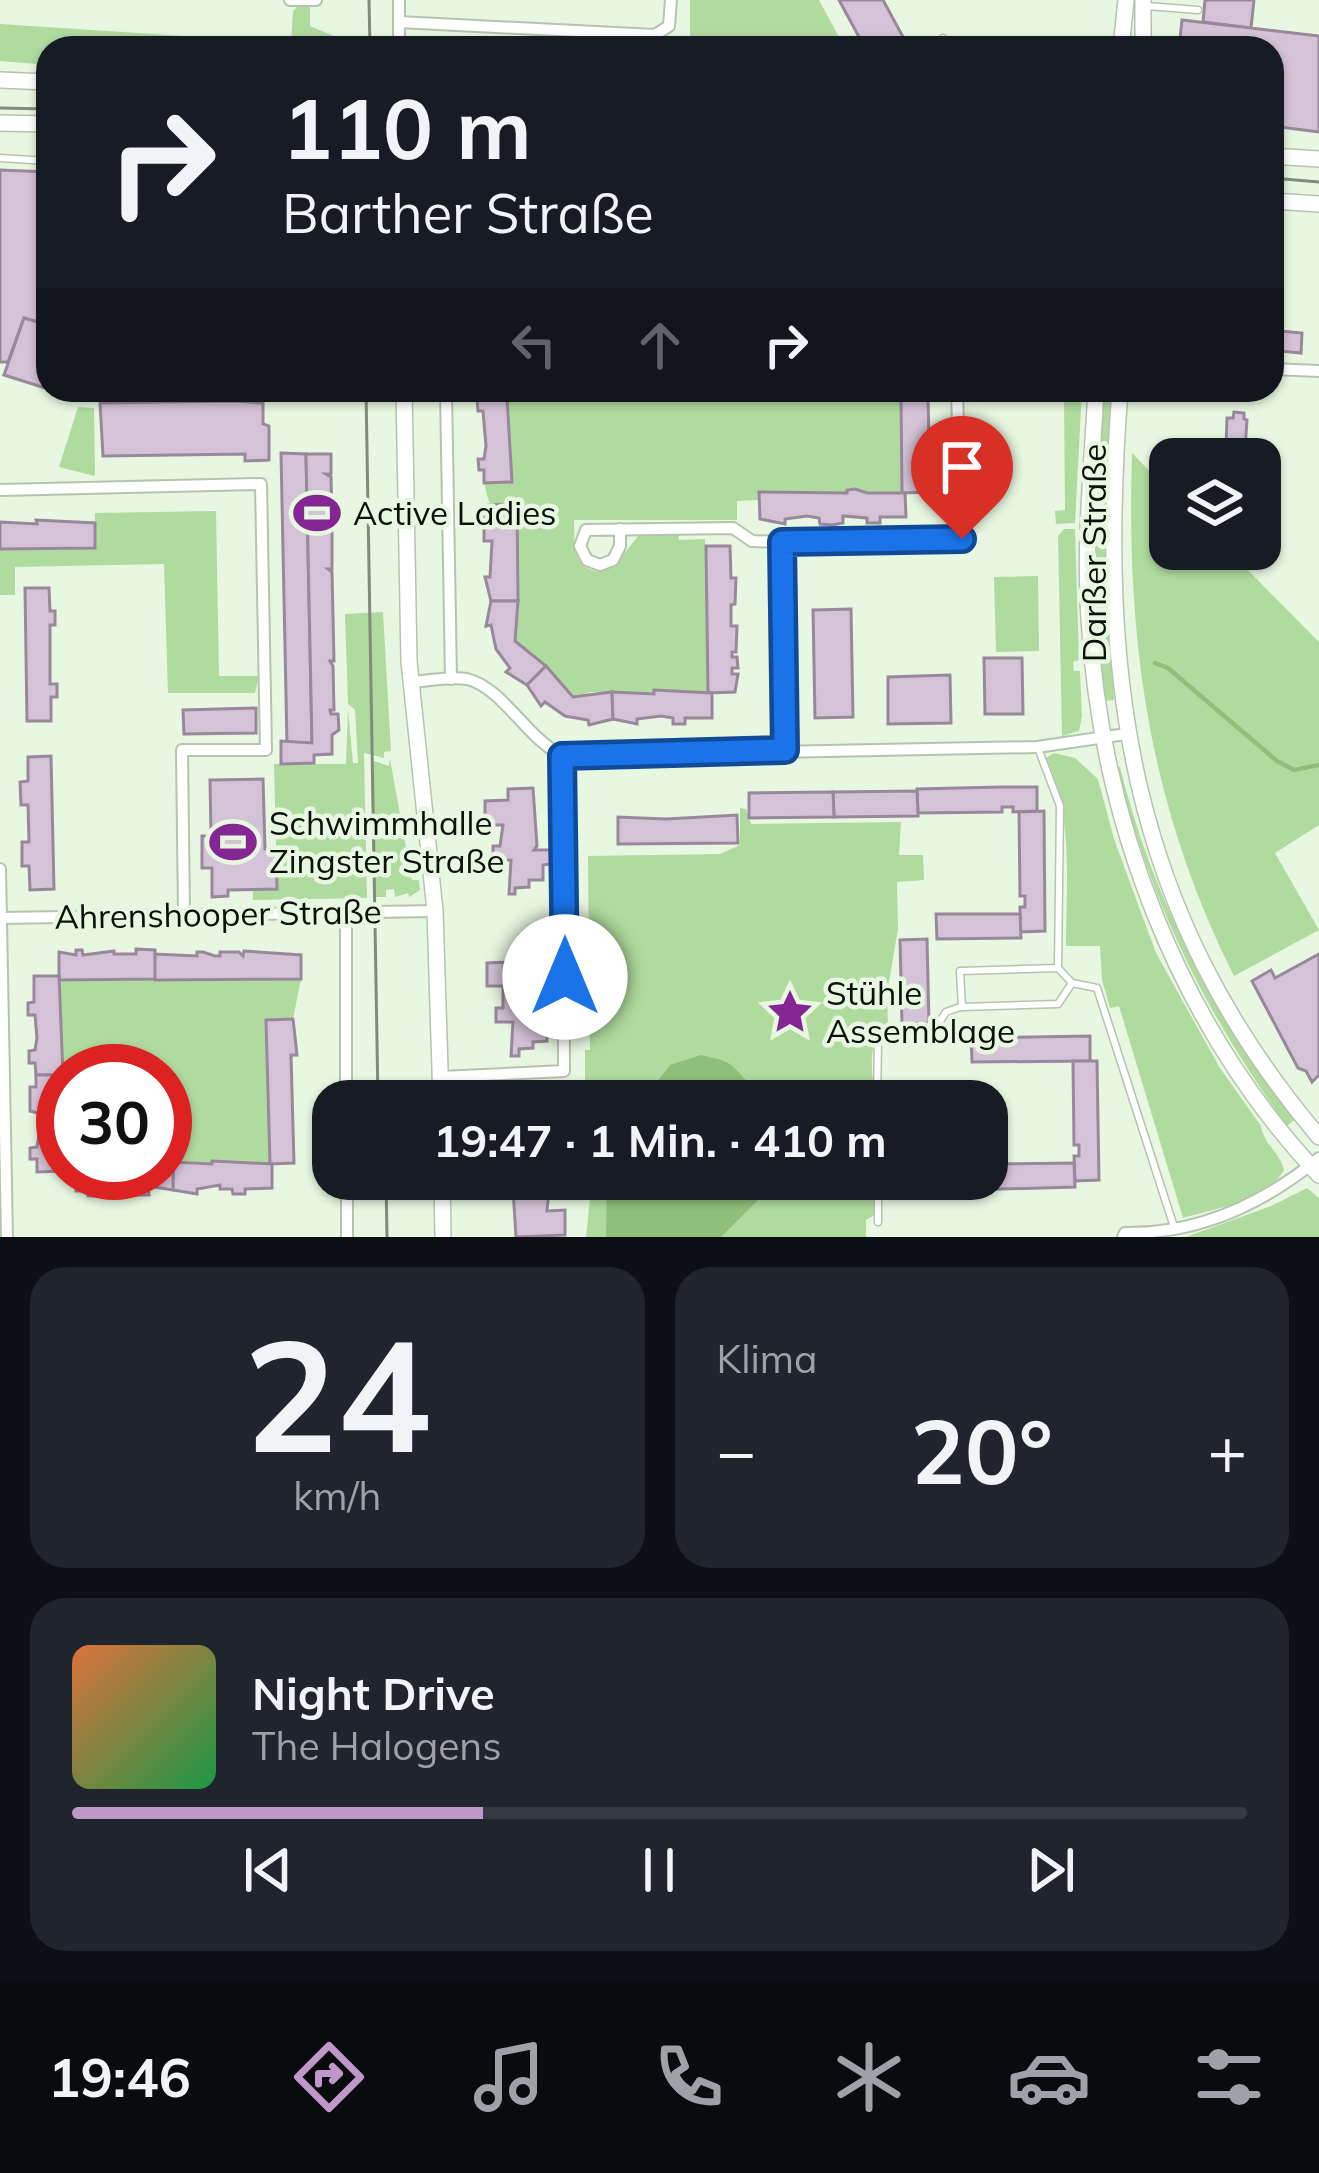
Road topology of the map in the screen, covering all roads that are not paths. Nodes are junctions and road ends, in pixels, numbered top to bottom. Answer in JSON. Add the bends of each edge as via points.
{"nodes":[{"id":1,"x":290,"y":0,"type":"edge"},
{"id":2,"x":316,"y":0,"type":"edge"},
{"id":3,"x":399,"y":0,"type":"edge"},
{"id":4,"x":671,"y":0,"type":"edge"},
{"id":5,"x":1126,"y":2,"type":"edge"},
{"id":6,"x":1144,"y":3,"type":"edge"},
{"id":7,"x":1198,"y":10,"type":"dead end"},
{"id":8,"x":399,"y":22,"type":"junction"},
{"id":9,"x":399,"y":36,"type":"edge"},
{"id":10,"x":1122,"y":36,"type":"edge"},
{"id":11,"x":1143,"y":36,"type":"edge"},
{"id":12,"x":0,"y":80,"type":"edge"},
{"id":13,"x":36,"y":82,"type":"edge"},
{"id":14,"x":0,"y":123,"type":"edge"},
{"id":15,"x":36,"y":124,"type":"edge"},
{"id":16,"x":1284,"y":157,"type":"edge"},
{"id":17,"x":0,"y":158,"type":"edge"},
{"id":18,"x":1319,"y":159,"type":"edge"},
{"id":19,"x":36,"y":160,"type":"edge"},
{"id":20,"x":1284,"y":202,"type":"edge"},
{"id":21,"x":1319,"y":204,"type":"edge"},
{"id":22,"x":1284,"y":370,"type":"edge"},
{"id":23,"x":1319,"y":371,"type":"edge"},
{"id":24,"x":404,"y":402,"type":"edge"},
{"id":25,"x":446,"y":402,"type":"edge"},
{"id":26,"x":957,"y":402,"type":"edge"},
{"id":27,"x":1095,"y":402,"type":"edge"},
{"id":28,"x":1119,"y":402,"type":"edge"},
{"id":29,"x":0,"y":490,"type":"edge"},
{"id":30,"x":620,"y":529,"type":"dead end"},
{"id":31,"x":782,"y":542,"type":"junction"},
{"id":32,"x":451,"y":680,"type":"junction"},
{"id":33,"x":410,"y":682,"type":"junction"},
{"id":34,"x":1126,"y":734,"type":"junction"},
{"id":35,"x":1104,"y":737,"type":"junction"},
{"id":36,"x":1037,"y":747,"type":"junction"},
{"id":37,"x":785,"y":750,"type":"junction"},
{"id":38,"x":562,"y":756,"type":"junction"},
{"id":39,"x":0,"y":869,"type":"edge"},
{"id":40,"x":435,"y":911,"type":"junction"},
{"id":41,"x":346,"y":912,"type":"junction"},
{"id":42,"x":184,"y":915,"type":"junction"},
{"id":43,"x":1,"y":918,"type":"edge"},
{"id":44,"x":1058,"y":968,"type":"junction"},
{"id":45,"x":1072,"y":983,"type":"junction"},
{"id":46,"x":962,"y":1007,"type":"junction"},
{"id":47,"x":441,"y":1077,"type":"joint"},
{"id":48,"x":346,"y":1080,"type":"edge"},
{"id":49,"x":877,"y":1080,"type":"edge"},
{"id":50,"x":1319,"y":1137,"type":"edge"},
{"id":51,"x":1316,"y":1166,"type":"edge"},
{"id":52,"x":347,"y":1200,"type":"edge"},
{"id":53,"x":442,"y":1200,"type":"edge"},
{"id":54,"x":878,"y":1200,"type":"edge"},
{"id":55,"x":878,"y":1222,"type":"dead end"},
{"id":56,"x":1176,"y":1233,"type":"edge"},
{"id":57,"x":7,"y":1237,"type":"edge"},
{"id":58,"x":347,"y":1237,"type":"edge"},
{"id":59,"x":443,"y":1237,"type":"edge"},
{"id":60,"x":1123,"y":1237,"type":"edge"}],
"edges":[{"from":1,"to":2,"type":"street"},
{"from":3,"to":8,"type":"street"},
{"from":4,"to":8,"type":"street","via":[[669,26],[655,35]]},
{"from":5,"to":6,"type":"lane"},
{"from":5,"to":10,"type":"main road"},
{"from":6,"to":7,"type":"lane"},
{"from":6,"to":11,"type":"main road"},
{"from":8,"to":9,"type":"street"},
{"from":12,"to":13,"type":"main road"},
{"from":14,"to":15,"type":"main road"},
{"from":16,"to":18,"type":"main road"},
{"from":17,"to":19,"type":"lane"},
{"from":20,"to":21,"type":"main road"},
{"from":22,"to":23,"type":"street"},
{"from":24,"to":33,"type":"main road"},
{"from":25,"to":32,"type":"street"},
{"from":26,"to":31,"type":"street","via":[[962,539]]},
{"from":27,"to":35,"type":"main road","name":"Darßer Straße","via":[[1088,604]]},
{"from":28,"to":34,"type":"main road","name":"Darßer Straße","via":[[1112,556]]},
{"from":29,"to":42,"type":"street","via":[[262,484],[266,750],[182,750]]},
{"from":30,"to":31,"type":"street","via":[[733,528],[752,541]]},
{"from":31,"to":37,"type":"street"},
{"from":32,"to":33,"type":"street"},
{"from":32,"to":38,"type":"street","via":[[485,688]]},
{"from":33,"to":40,"type":"main road"},
{"from":34,"to":35,"type":"street"},
{"from":34,"to":50,"type":"main road","name":"Darßer Straße","via":[[1148,829],[1194,947],[1241,1030]]},
{"from":35,"to":36,"type":"street"},
{"from":35,"to":51,"type":"main road","name":"Darßer Straße","via":[[1132,852],[1178,969],[1223,1049]]},
{"from":36,"to":37,"type":"street"},
{"from":36,"to":44,"type":"lane","via":[[1060,806]]},
{"from":37,"to":38,"type":"street"},
{"from":38,"to":47,"type":"street","via":[[564,1071]]},
{"from":39,"to":43,"type":"street"},
{"from":40,"to":41,"type":"street","name":"Ahrenshooper Straße"},
{"from":40,"to":47,"type":"main road"},
{"from":41,"to":42,"type":"street","name":"Ahrenshooper Straße"},
{"from":41,"to":48,"type":"street"},
{"from":42,"to":43,"type":"street","name":"Ahrenshooper Straße"},
{"from":43,"to":57,"type":"street"},
{"from":44,"to":45,"type":"lane"},
{"from":44,"to":46,"type":"lane","via":[[960,971]]},
{"from":45,"to":46,"type":"lane","via":[[1058,1004]]},
{"from":45,"to":56,"type":"lane","via":[[1097,988],[1102,997]]},
{"from":46,"to":49,"type":"lane","via":[[935,1028],[878,1037]]},
{"from":51,"to":56,"type":"street","via":[[1251,1207]]},
{"from":52,"to":58,"type":"street"},
{"from":53,"to":59,"type":"main road"},
{"from":54,"to":55,"type":"lane"},
{"from":56,"to":60,"type":"street"}]}
